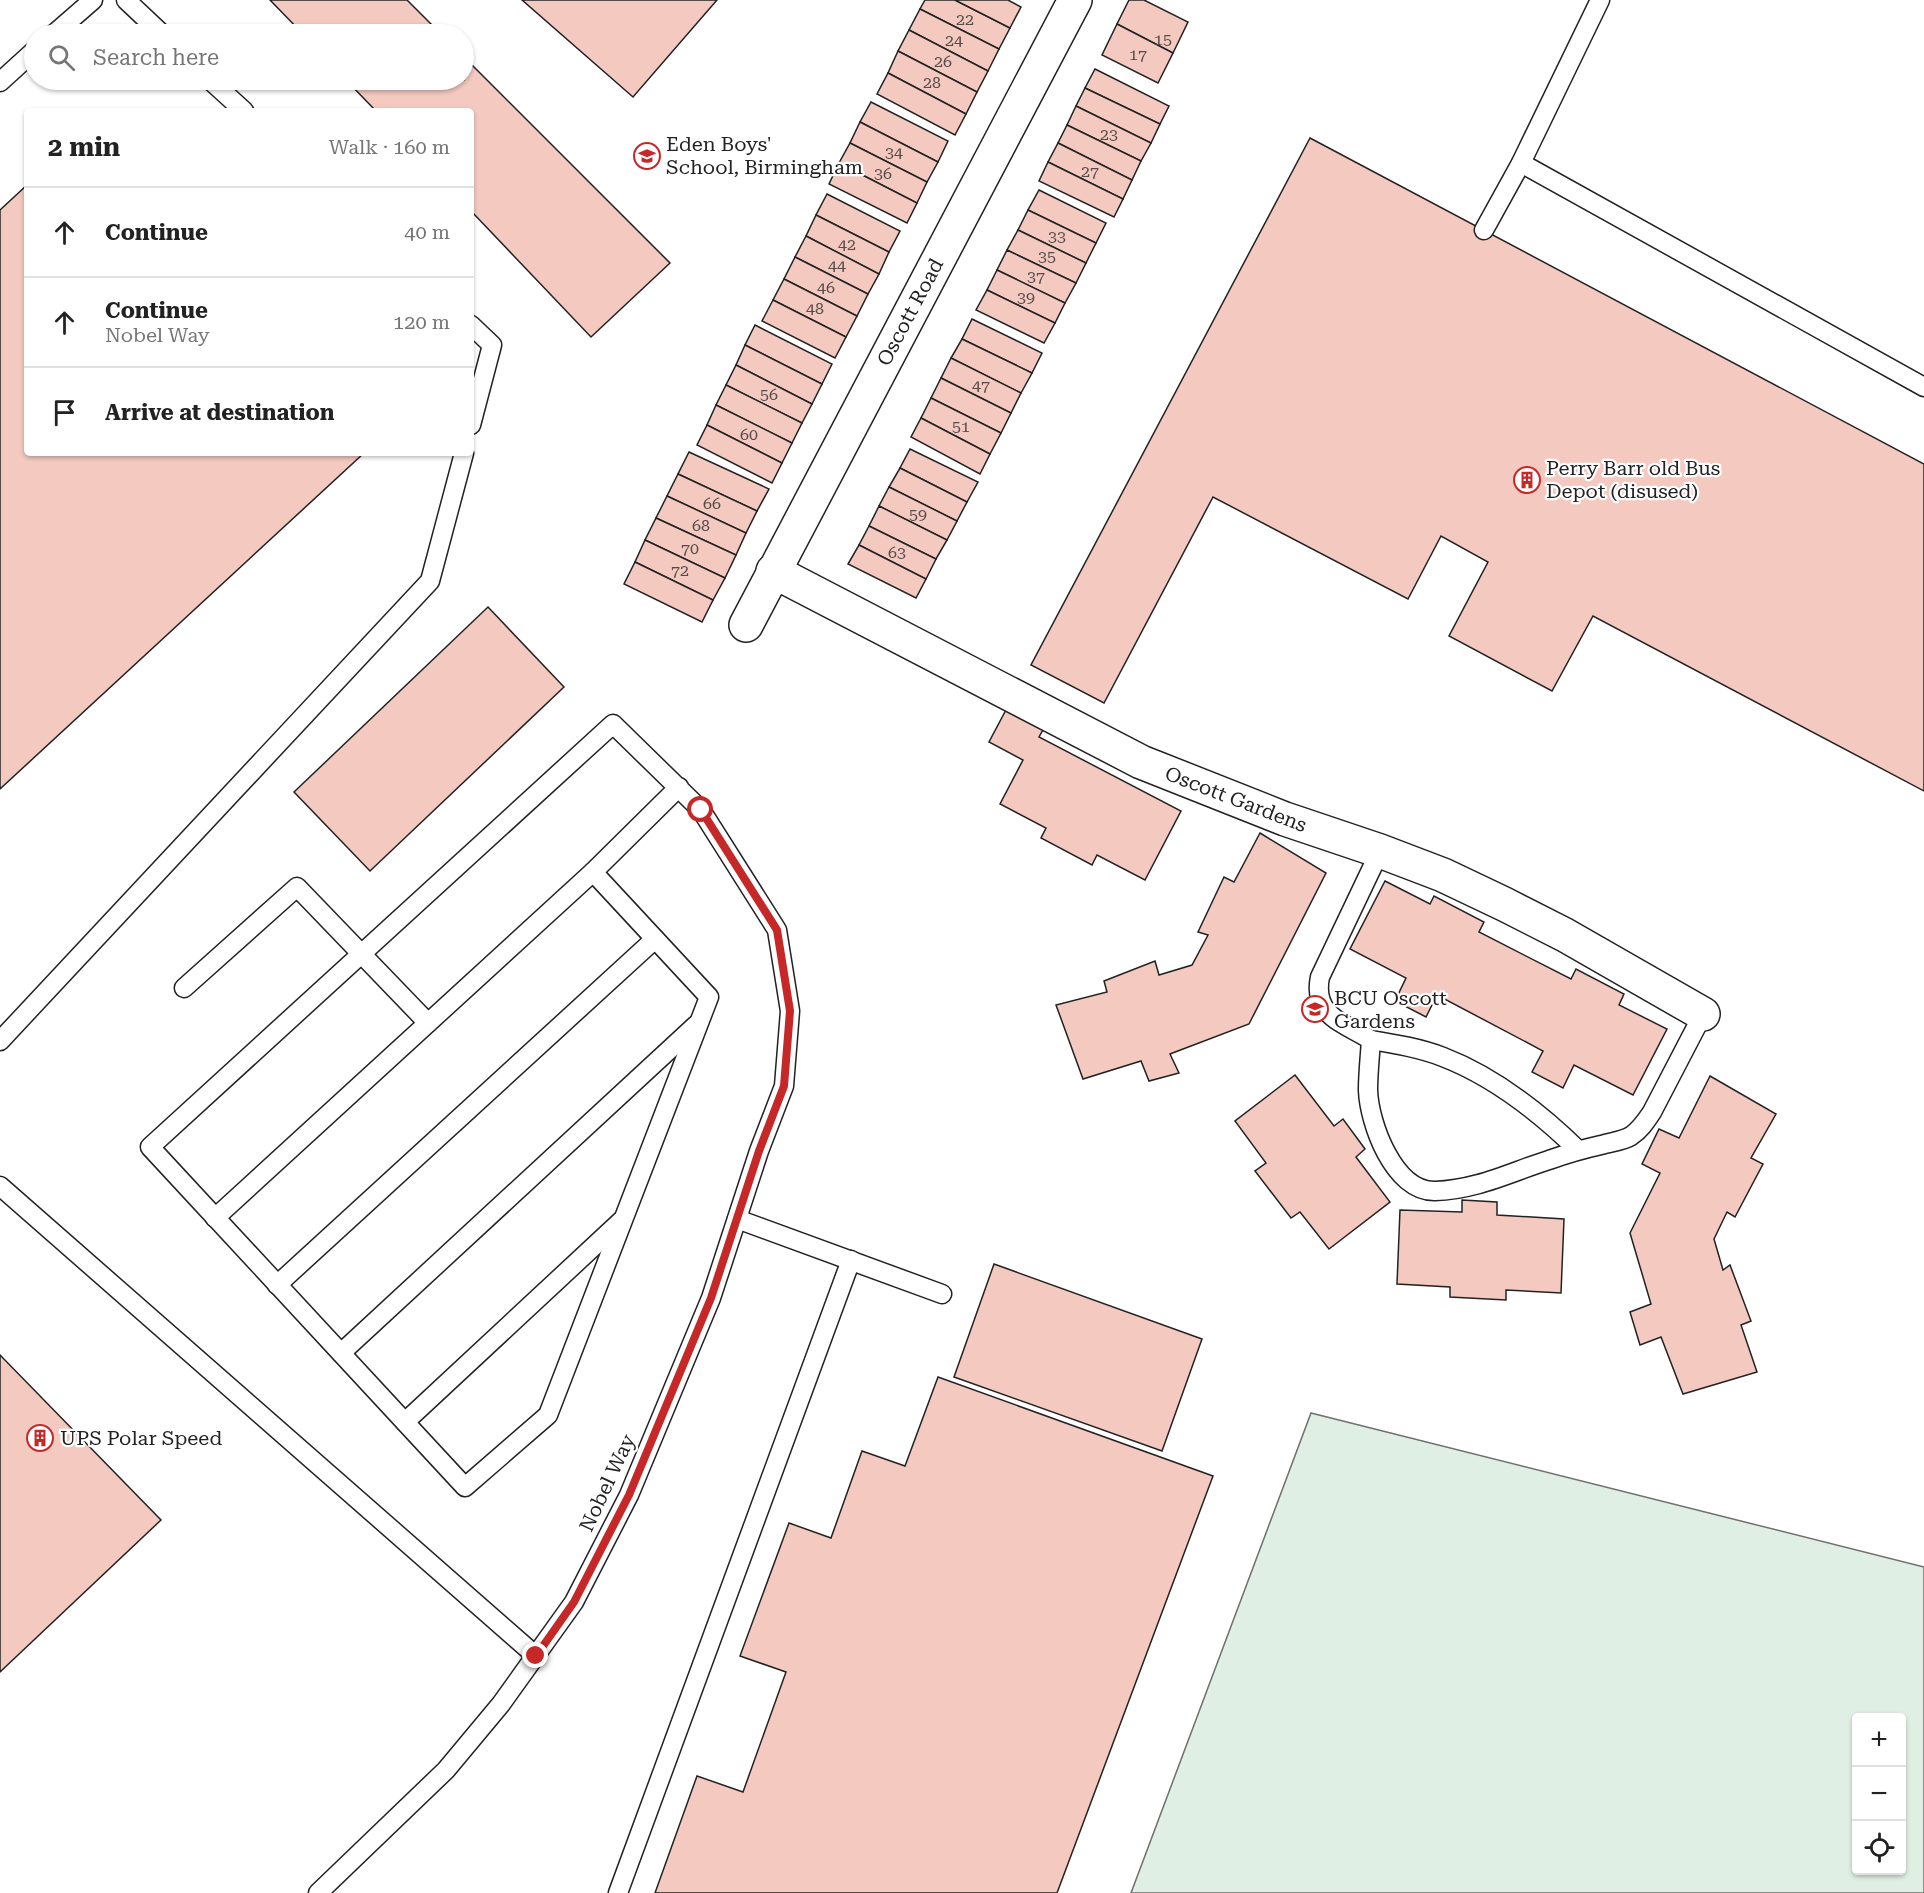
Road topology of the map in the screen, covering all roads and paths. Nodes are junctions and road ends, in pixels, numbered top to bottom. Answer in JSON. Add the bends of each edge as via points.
{"nodes":[{"id":1,"x":93,"y":0,"type":"edge"},
{"id":2,"x":126,"y":0,"type":"edge"},
{"id":3,"x":1075,"y":0,"type":"edge"},
{"id":4,"x":1600,"y":0,"type":"edge"},
{"id":5,"x":65,"y":24,"type":"edge"},
{"id":6,"x":151,"y":24,"type":"edge"},
{"id":7,"x":24,"y":60,"type":"edge"},
{"id":8,"x":0,"y":82,"type":"edge"},
{"id":9,"x":221,"y":90,"type":"edge"},
{"id":10,"x":241,"y":108,"type":"edge"},
{"id":11,"x":1521,"y":163,"type":"junction"},
{"id":12,"x":1484,"y":230,"type":"dead end"},
{"id":13,"x":474,"y":328,"type":"edge"},
{"id":14,"x":1924,"y":387,"type":"edge"},
{"id":15,"x":474,"y":414,"type":"edge"},
{"id":16,"x":463,"y":456,"type":"edge"},
{"id":17,"x":773,"y":571,"type":"junction"},
{"id":18,"x":746,"y":625,"type":"dead end"},
{"id":19,"x":679,"y":787,"type":"junction"},
{"id":20,"x":1380,"y":851,"type":"junction"},
{"id":21,"x":593,"y":872,"type":"junction"},
{"id":22,"x":655,"y":939,"type":"junction"},
{"id":23,"x":362,"y":954,"type":"junction"},
{"id":24,"x":184,"y":988,"type":"dead end"},
{"id":25,"x":1703,"y":1014,"type":"joint"},
{"id":26,"x":700,"y":1022,"type":"junction"},
{"id":27,"x":428,"y":1023,"type":"junction"},
{"id":28,"x":1371,"y":1040,"type":"junction"},
{"id":29,"x":0,"y":1041,"type":"edge"},
{"id":30,"x":1578,"y":1150,"type":"junction"},
{"id":31,"x":0,"y":1186,"type":"edge"},
{"id":32,"x":215,"y":1218,"type":"junction"},
{"id":33,"x":624,"y":1218,"type":"junction"},
{"id":34,"x":737,"y":1219,"type":"junction"},
{"id":35,"x":851,"y":1260,"type":"junction"},
{"id":36,"x":277,"y":1284,"type":"junction"},
{"id":37,"x":942,"y":1294,"type":"dead end"},
{"id":38,"x":341,"y":1353,"type":"junction"},
{"id":39,"x":405,"y":1422,"type":"junction"},
{"id":40,"x":536,"y":1656,"type":"junction"},
{"id":41,"x":318,"y":1893,"type":"edge"},
{"id":42,"x":618,"y":1893,"type":"edge"}],
"edges":[{"from":1,"to":5,"type":"lane"},
{"from":2,"to":6,"type":"lane"},
{"from":3,"to":17,"type":"street","name":"Oscott Road"},
{"from":4,"to":11,"type":"lane"},
{"from":7,"to":8,"type":"lane"},
{"from":9,"to":10,"type":"lane"},
{"from":11,"to":12,"type":"lane"},
{"from":11,"to":14,"type":"lane"},
{"from":13,"to":15,"type":"lane","via":[[492,345]]},
{"from":16,"to":29,"type":"lane","via":[[430,581]]},
{"from":17,"to":18,"type":"street","name":"Oscott Road"},
{"from":17,"to":20,"type":"street","name":"Oscott Gardens","via":[[1141,762],[1284,819]]},
{"from":19,"to":21,"type":"lane"},
{"from":19,"to":23,"type":"lane","name":"Nobel Way","via":[[613,724]]},
{"from":19,"to":34,"type":"lane","name":"Nobel Way","via":[[701,810],[777,930],[790,1011],[784,1086]]},
{"from":20,"to":25,"type":"street","name":"Oscott Gardens","via":[[1504,904]]},
{"from":20,"to":28,"type":"lane","via":[[1317,990],[1325,1011]]},
{"from":21,"to":22,"type":"lane"},
{"from":21,"to":27,"type":"lane"},
{"from":22,"to":26,"type":"lane","via":[[709,997]]},
{"from":22,"to":36,"type":"lane"},
{"from":23,"to":24,"type":"lane","via":[[297,887]]},
{"from":23,"to":27,"type":"lane"},
{"from":23,"to":32,"type":"lane","via":[[150,1147]]},
{"from":25,"to":30,"type":"lane","via":[[1642,1127],[1629,1137]]},
{"from":26,"to":33,"type":"lane"},
{"from":26,"to":38,"type":"lane"},
{"from":27,"to":32,"type":"lane"},
{"from":28,"to":30,"type":"lane","via":[[1442,1056],[1474,1070],[1511,1093]]},
{"from":28,"to":30,"type":"lane","via":[[1368,1090],[1373,1120],[1397,1170],[1411,1185],[1432,1191],[1459,1189]]},
{"from":31,"to":40,"type":"lane"},
{"from":32,"to":36,"type":"lane"},
{"from":33,"to":39,"type":"lane"},
{"from":33,"to":39,"type":"lane","via":[[548,1415],[465,1487]]},
{"from":34,"to":35,"type":"lane"},
{"from":34,"to":40,"type":"lane","name":"Nobel Way","via":[[711,1298],[629,1495],[574,1602]]},
{"from":35,"to":37,"type":"lane"},
{"from":35,"to":42,"type":"lane"},
{"from":36,"to":38,"type":"lane"},
{"from":38,"to":39,"type":"lane"},
{"from":40,"to":41,"type":"lane","name":"Nobel Way","via":[[446,1770]]}]}
